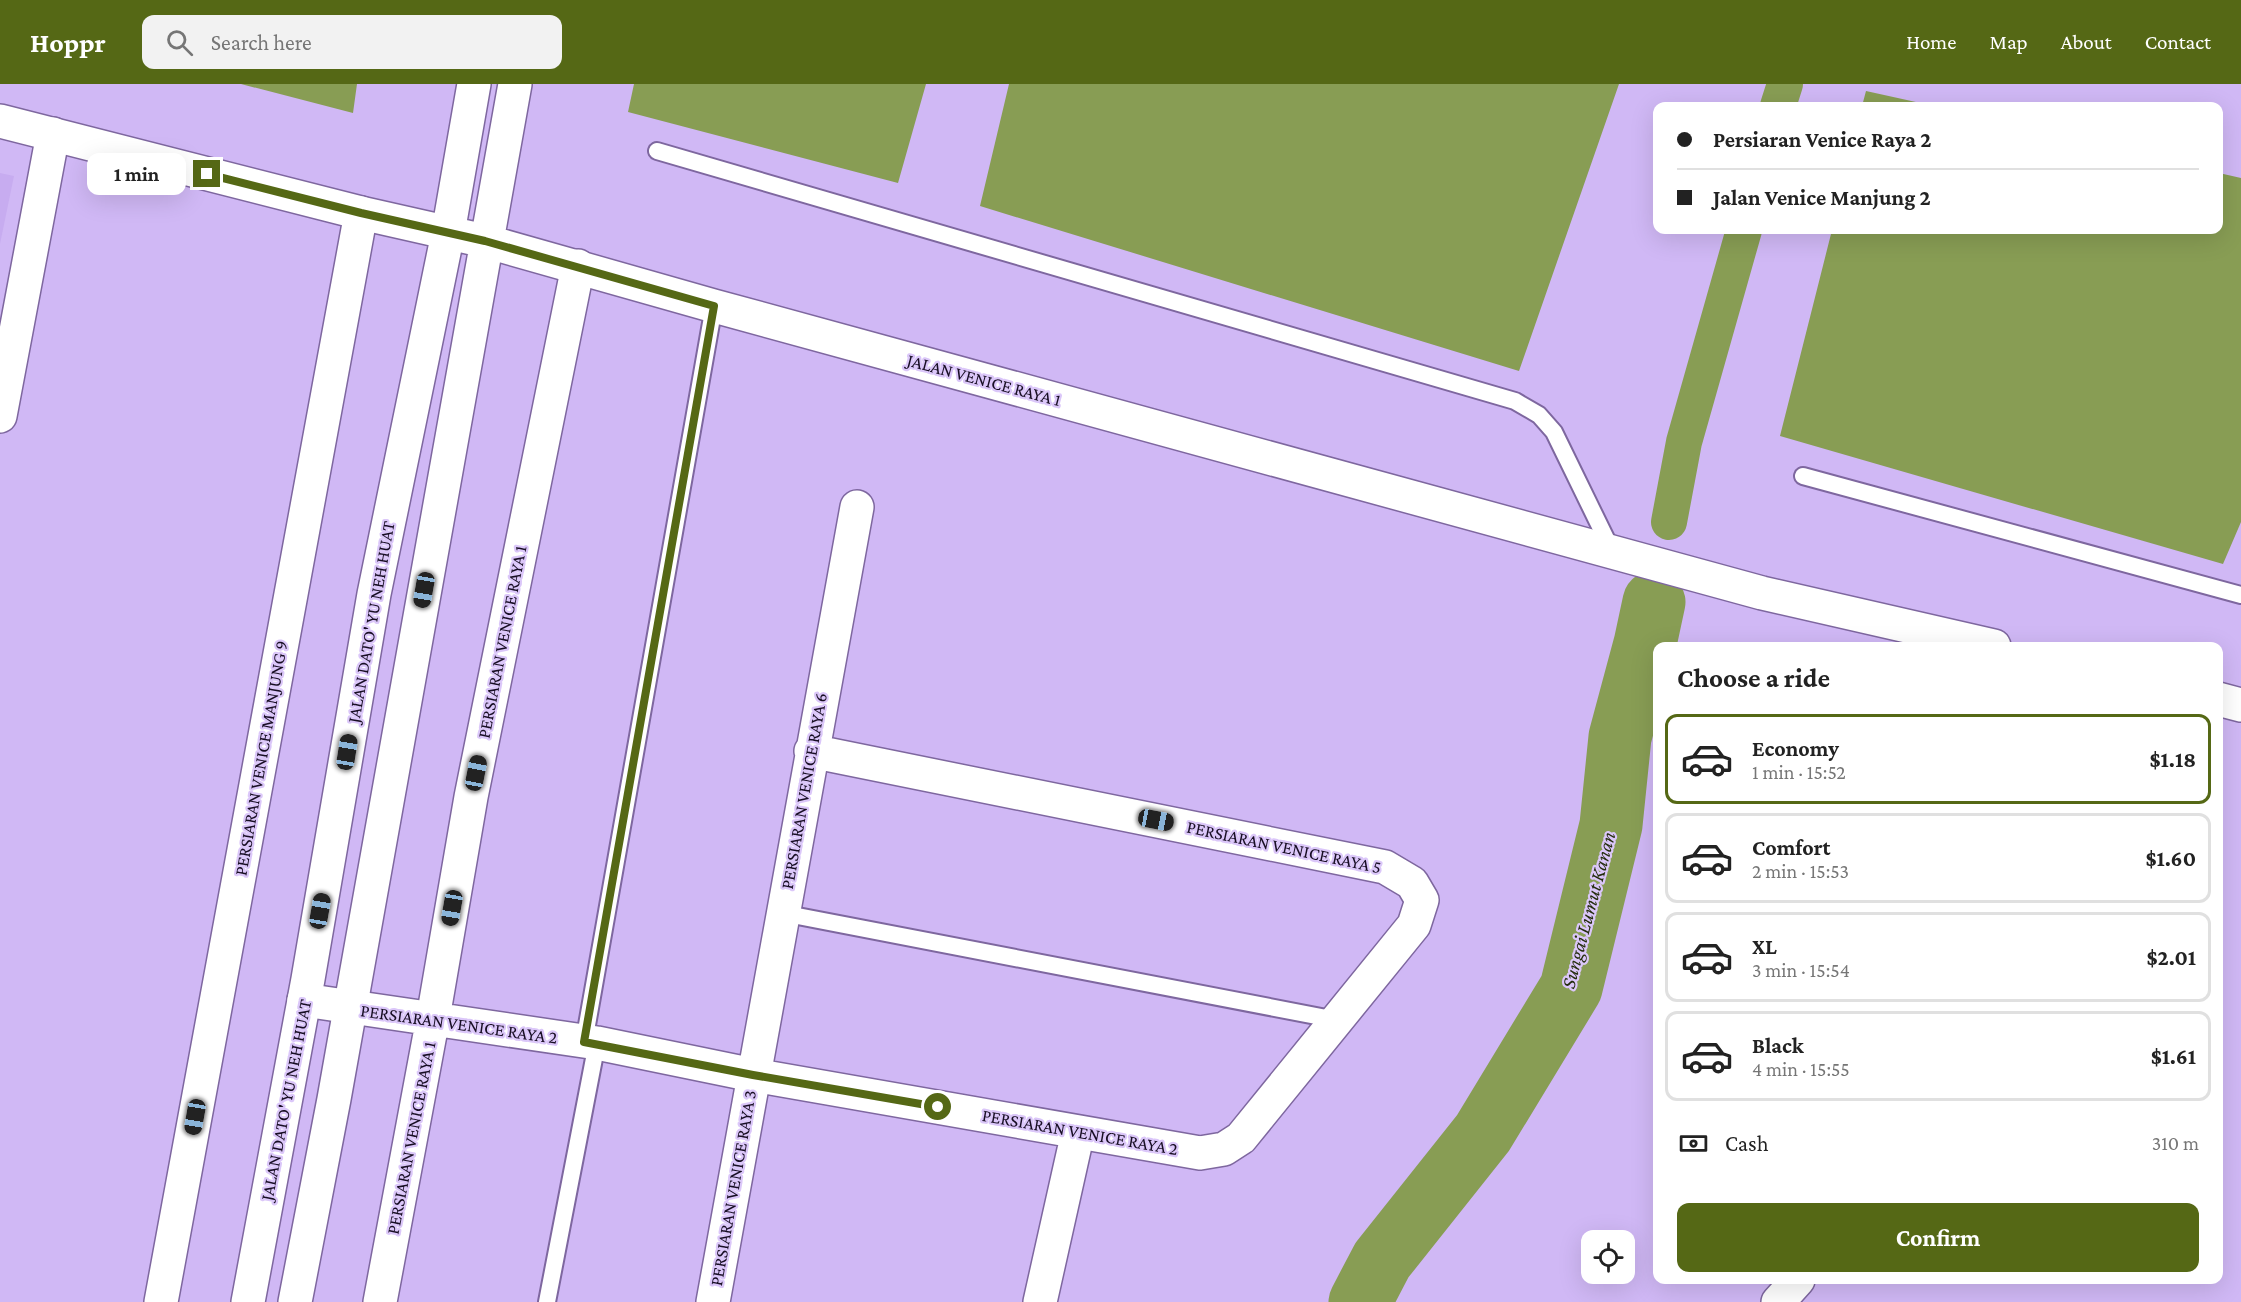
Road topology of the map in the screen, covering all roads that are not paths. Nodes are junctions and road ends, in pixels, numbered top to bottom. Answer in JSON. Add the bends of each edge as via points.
{"nodes":[{"id":1,"x":474,"y":84,"type":"edge"},
{"id":2,"x":515,"y":84,"type":"edge"},
{"id":3,"x":0,"y":121,"type":"edge"},
{"id":4,"x":53,"y":134,"type":"junction"},
{"id":5,"x":657,"y":151,"type":"dead end"},
{"id":6,"x":361,"y":213,"type":"junction"},
{"id":7,"x":448,"y":233,"type":"junction"},
{"id":8,"x":485,"y":241,"type":"junction"},
{"id":9,"x":578,"y":266,"type":"junction"},
{"id":10,"x":714,"y":306,"type":"junction"},
{"id":11,"x":0,"y":416,"type":"edge"},
{"id":12,"x":1803,"y":476,"type":"dead end"},
{"id":13,"x":856,"y":507,"type":"dead end"},
{"id":14,"x":1612,"y":551,"type":"junction"},
{"id":15,"x":2241,"y":595,"type":"edge"},
{"id":16,"x":1976,"y":642,"type":"edge"},
{"id":17,"x":2223,"y":700,"type":"edge"},
{"id":18,"x":2241,"y":705,"type":"edge"},
{"id":19,"x":811,"y":751,"type":"junction"},
{"id":20,"x":782,"y":914,"type":"junction"},
{"id":21,"x":304,"y":1000,"type":"junction"},
{"id":22,"x":350,"y":1008,"type":"junction"},
{"id":23,"x":433,"y":1018,"type":"junction"},
{"id":24,"x":1337,"y":1020,"type":"junction"},
{"id":25,"x":590,"y":1042,"type":"junction"},
{"id":26,"x":753,"y":1075,"type":"junction"},
{"id":27,"x":1078,"y":1131,"type":"junction"},
{"id":28,"x":1794,"y":1284,"type":"edge"},
{"id":29,"x":161,"y":1302,"type":"edge"},
{"id":30,"x":248,"y":1302,"type":"edge"},
{"id":31,"x":295,"y":1302,"type":"edge"},
{"id":32,"x":380,"y":1302,"type":"edge"},
{"id":33,"x":547,"y":1302,"type":"edge"},
{"id":34,"x":713,"y":1302,"type":"edge"},
{"id":35,"x":1040,"y":1302,"type":"edge"},
{"id":36,"x":1778,"y":1302,"type":"edge"}],
"edges":[{"from":1,"to":7,"type":"street","name":"JALAN DATO' YU NEH HUAT"},
{"from":2,"to":8,"type":"street"},
{"from":3,"to":4,"type":"street","name":"JALAN VENICE RAYA 1"},
{"from":4,"to":6,"type":"street","name":"JALAN VENICE RAYA 1"},
{"from":4,"to":11,"type":"street"},
{"from":5,"to":14,"type":"lane","via":[[1515,401],[1539,415],[1554,432]]},
{"from":6,"to":7,"type":"street","name":"JALAN VENICE RAYA 1"},
{"from":6,"to":29,"type":"street","name":"PERSIARAN VENICE MANJUNG 9"},
{"from":7,"to":8,"type":"street","name":"JALAN VENICE RAYA 1"},
{"from":7,"to":21,"type":"street","name":"JALAN DATO' YU NEH HUAT","via":[[374,594]]},
{"from":8,"to":9,"type":"street","name":"JALAN VENICE RAYA 1"},
{"from":8,"to":22,"type":"street"},
{"from":9,"to":10,"type":"street","name":"JALAN VENICE RAYA 1"},
{"from":9,"to":23,"type":"street","name":"PERSIARAN VENICE RAYA 1","via":[[471,796]]},
{"from":10,"to":14,"type":"street","name":"JALAN VENICE RAYA 1"},
{"from":10,"to":25,"type":"lane"},
{"from":12,"to":15,"type":"lane"},
{"from":13,"to":19,"type":"street","name":"PERSIARAN VENICE RAYA 6"},
{"from":14,"to":16,"type":"street","name":"JALAN VENICE RAYA 1","via":[[1762,593]]},
{"from":17,"to":18,"type":"street"},
{"from":19,"to":20,"type":"street","name":"PERSIARAN VENICE RAYA 6"},
{"from":19,"to":24,"type":"street","name":"PERSIARAN VENICE RAYA 5","via":[[1386,867],[1412,883],[1422,900],[1414,925]]},
{"from":20,"to":24,"type":"lane"},
{"from":20,"to":26,"type":"street","name":"PERSIARAN VENICE RAYA 6"},
{"from":21,"to":22,"type":"street","name":"PERSIARAN VENICE RAYA 2"},
{"from":21,"to":30,"type":"street","name":"JALAN DATO' YU NEH HUAT"},
{"from":22,"to":23,"type":"street","name":"PERSIARAN VENICE RAYA 2"},
{"from":22,"to":31,"type":"street"},
{"from":23,"to":25,"type":"street","name":"PERSIARAN VENICE RAYA 2"},
{"from":23,"to":32,"type":"street","name":"PERSIARAN VENICE RAYA 1"},
{"from":24,"to":27,"type":"street","name":"PERSIARAN VENICE RAYA 2","via":[[1241,1138],[1224,1149],[1200,1154]]},
{"from":25,"to":26,"type":"street","name":"PERSIARAN VENICE RAYA 2"},
{"from":25,"to":33,"type":"lane"},
{"from":26,"to":27,"type":"street","name":"PERSIARAN VENICE RAYA 2"},
{"from":26,"to":34,"type":"street","name":"PERSIARAN VENICE RAYA 3"},
{"from":27,"to":35,"type":"street"},
{"from":28,"to":36,"type":"street"}]}
